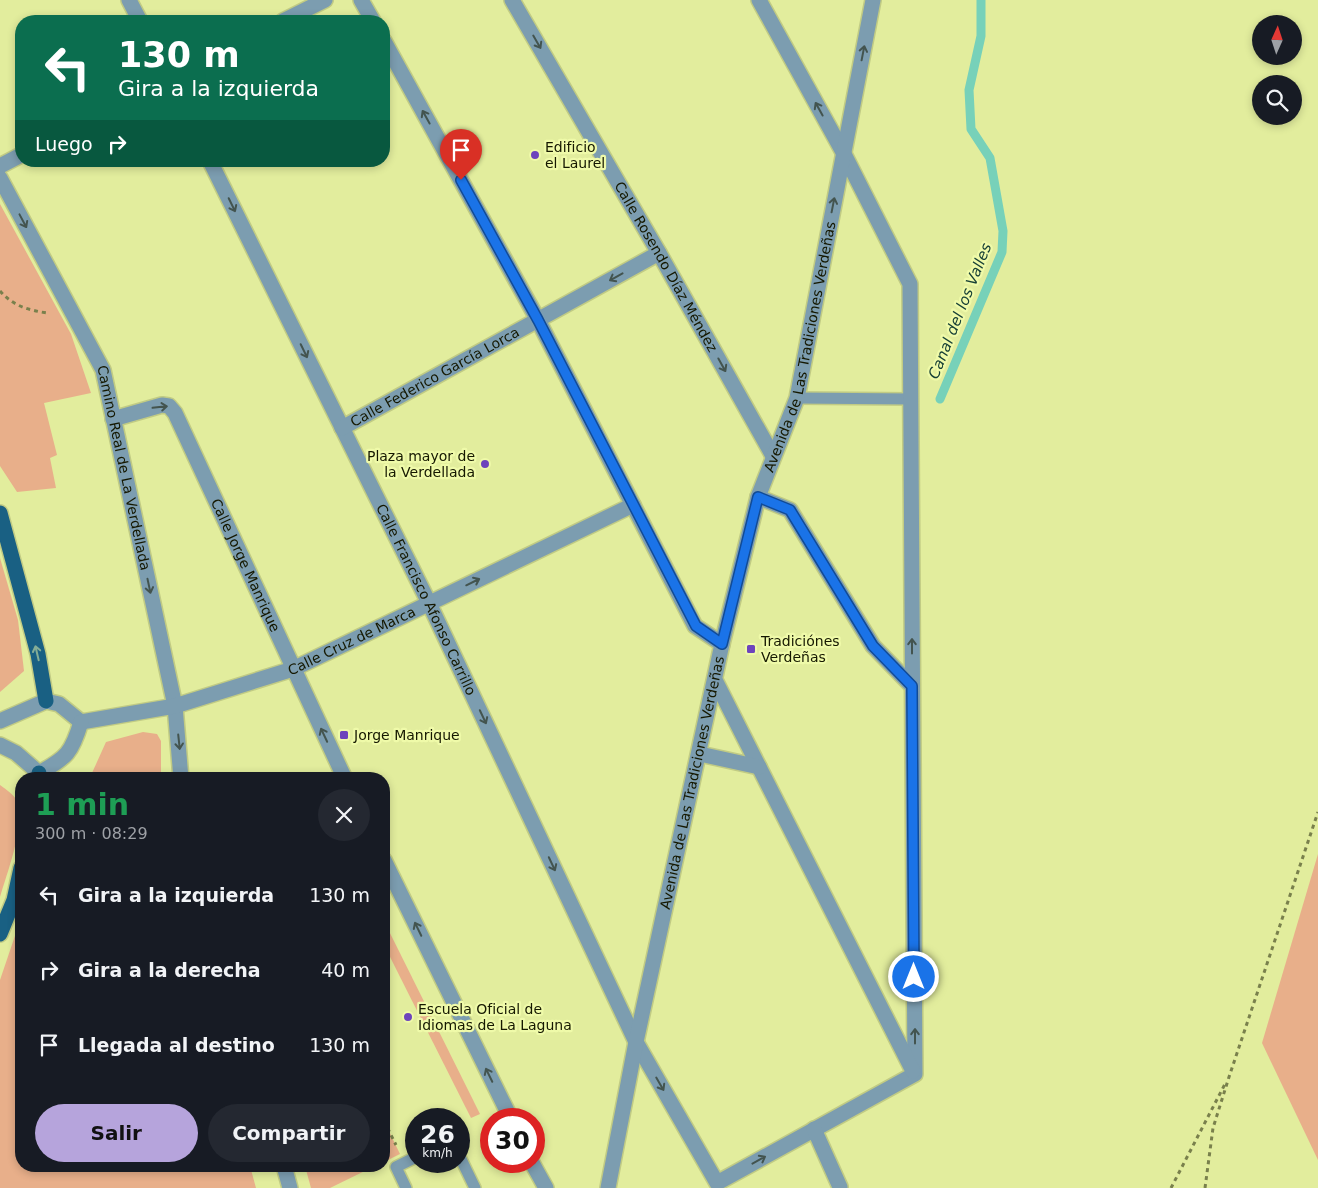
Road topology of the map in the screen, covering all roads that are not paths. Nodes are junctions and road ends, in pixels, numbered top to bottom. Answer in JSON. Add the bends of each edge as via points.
{"nodes":[{"id":1,"x":129,"y":0,"type":"edge"},
{"id":2,"x":325,"y":0,"type":"edge"},
{"id":3,"x":361,"y":0,"type":"edge"},
{"id":4,"x":512,"y":0,"type":"edge"},
{"id":5,"x":759,"y":0,"type":"edge"},
{"id":6,"x":873,"y":0,"type":"edge"},
{"id":7,"x":137,"y":15,"type":"edge"},
{"id":8,"x":294,"y":15,"type":"edge"},
{"id":9,"x":370,"y":15,"type":"edge"},
{"id":10,"x":390,"y":52,"type":"edge"},
{"id":11,"x":843,"y":152,"type":"junction"},
{"id":12,"x":15,"y":158,"type":"edge"},
{"id":13,"x":0,"y":166,"type":"edge"},
{"id":14,"x":213,"y":167,"type":"edge"},
{"id":15,"x":0,"y":178,"type":"edge"},
{"id":16,"x":659,"y":253,"type":"junction"},
{"id":17,"x":538,"y":320,"type":"junction"},
{"id":18,"x":797,"y":398,"type":"junction"},
{"id":19,"x":911,"y":399,"type":"junction"},
{"id":20,"x":113,"y":419,"type":"junction"},
{"id":21,"x":342,"y":428,"type":"junction"},
{"id":22,"x":772,"y":456,"type":"junction"},
{"id":23,"x":758,"y":497,"type":"junction"},
{"id":24,"x":633,"y":505,"type":"junction"},
{"id":25,"x":0,"y":513,"type":"edge"},
{"id":26,"x":429,"y":603,"type":"junction"},
{"id":27,"x":722,"y":644,"type":"junction"},
{"id":28,"x":293,"y":669,"type":"junction"},
{"id":29,"x":716,"y":682,"type":"junction"},
{"id":30,"x":912,"y":686,"type":"junction"},
{"id":31,"x":46,"y":701,"type":"junction"},
{"id":32,"x":175,"y":706,"type":"junction"},
{"id":33,"x":0,"y":721,"type":"edge"},
{"id":34,"x":81,"y":722,"type":"junction"},
{"id":35,"x":0,"y":745,"type":"edge"},
{"id":36,"x":700,"y":754,"type":"junction"},
{"id":37,"x":759,"y":767,"type":"junction"},
{"id":38,"x":35,"y":772,"type":"edge"},
{"id":39,"x":45,"y":772,"type":"edge"},
{"id":40,"x":181,"y":772,"type":"edge"},
{"id":41,"x":342,"y":772,"type":"edge"},
{"id":42,"x":390,"y":872,"type":"edge"},
{"id":43,"x":15,"y":895,"type":"edge"},
{"id":44,"x":0,"y":934,"type":"edge"},
{"id":45,"x":636,"y":1042,"type":"junction"},
{"id":46,"x":915,"y":1074,"type":"junction"},
{"id":47,"x":506,"y":1108,"type":"edge"},
{"id":48,"x":814,"y":1129,"type":"junction"},
{"id":49,"x":405,"y":1162,"type":"edge"},
{"id":50,"x":286,"y":1172,"type":"edge"},
{"id":51,"x":468,"y":1173,"type":"edge"},
{"id":52,"x":538,"y":1173,"type":"edge"},
{"id":53,"x":606,"y":1187,"type":"edge"},
{"id":54,"x":840,"y":1187,"type":"edge"},
{"id":55,"x":290,"y":1188,"type":"edge"},
{"id":56,"x":406,"y":1188,"type":"edge"},
{"id":57,"x":475,"y":1188,"type":"edge"},
{"id":58,"x":546,"y":1188,"type":"edge"}],
"edges":[{"from":1,"to":7,"type":"street"},
{"from":2,"to":8,"type":"street"},
{"from":3,"to":9,"type":"street"},
{"from":4,"to":16,"type":"street","name":"Calle Rosendo Díaz Méndez","one_way":true},
{"from":11,"to":5,"type":"street","one_way":true},
{"from":11,"to":6,"type":"street","name":"Avenida de Las Tradiciones Verdeñas","one_way":true},
{"from":17,"to":10,"type":"street","one_way":true},
{"from":18,"to":11,"type":"street","name":"Avenida de Las Tradiciones Verdeñas","one_way":true},
{"from":11,"to":19,"type":"street","via":[[910,284]]},
{"from":12,"to":13,"type":"street"},
{"from":14,"to":21,"type":"street","name":"Calle Francisco Afonso Carrillo","one_way":true},
{"from":15,"to":20,"type":"street","name":"Camino Real de La Verdellada","one_way":true,"via":[[103,370]]},
{"from":16,"to":17,"type":"street","name":"Calle Federico García Lorca","one_way":true},
{"from":16,"to":22,"type":"street","name":"Calle Rosendo Díaz Méndez","one_way":true},
{"from":17,"to":21,"type":"street","name":"Calle Federico García Lorca"},
{"from":17,"to":24,"type":"street"},
{"from":18,"to":19,"type":"lane"},
{"from":18,"to":22,"type":"street","name":"Avenida de Las Tradiciones Verdeñas"},
{"from":30,"to":19,"type":"street","one_way":true},
{"from":20,"to":28,"type":"street","name":"Calle Jorge Manrique","one_way":true,"via":[[162,405],[169,406],[175,413]]},
{"from":20,"to":32,"type":"street","name":"Camino Real de La Verdellada","one_way":true},
{"from":21,"to":26,"type":"street","name":"Calle Francisco Afonso Carrillo"},
{"from":22,"to":23,"type":"street","name":"Avenida de Las Tradiciones Verdeñas"},
{"from":23,"to":27,"type":"street","name":"Avenida de Las Tradiciones Verdeñas"},
{"from":23,"to":30,"type":"street","via":[[790,510],[873,646]]},
{"from":26,"to":24,"type":"street","name":"Calle Cruz de Marca","one_way":true},
{"from":24,"to":27,"type":"street","via":[[696,626]]},
{"from":31,"to":25,"type":"main road","one_way":true,"via":[[38,654]]},
{"from":26,"to":28,"type":"street","name":"Calle Cruz de Marca"},
{"from":26,"to":45,"type":"street","name":"Calle Francisco Afonso Carrillo","one_way":true},
{"from":27,"to":29,"type":"street","name":"Avenida de Las Tradiciones Verdeñas"},
{"from":28,"to":32,"type":"street","name":"Calle Cruz de Marca"},
{"from":41,"to":28,"type":"street","name":"Calle Jorge Manrique","one_way":true},
{"from":29,"to":36,"type":"street","name":"Avenida de Las Tradiciones Verdeñas"},
{"from":29,"to":37,"type":"street"},
{"from":46,"to":30,"type":"street","one_way":true},
{"from":31,"to":33,"type":"street"},
{"from":31,"to":34,"type":"street","via":[[59,704]]},
{"from":32,"to":34,"type":"street","name":"Calle Cruz de Marca"},
{"from":32,"to":40,"type":"street","name":"Camino Real de La Verdellada","one_way":true},
{"from":34,"to":39,"type":"street","via":[[74,745],[60,762]]},
{"from":35,"to":38,"type":"street","via":[[16,752]]},
{"from":36,"to":37,"type":"street"},
{"from":36,"to":45,"type":"street","name":"Avenida de Las Tradiciones Verdeñas"},
{"from":37,"to":46,"type":"street"},
{"from":47,"to":42,"type":"street","one_way":true},
{"from":43,"to":44,"type":"main road"},
{"from":45,"to":48,"type":"street","name":"Calle Francisco Afonso Carrillo","one_way":true,"via":[[717,1183]]},
{"from":45,"to":53,"type":"street","name":"Avenida de Las Tradiciones Verdeñas"},
{"from":46,"to":48,"type":"street"},
{"from":48,"to":54,"type":"street"},
{"from":49,"to":56,"type":"lane","via":[[396,1167]]},
{"from":50,"to":55,"type":"street"},
{"from":51,"to":57,"type":"lane"},
{"from":52,"to":58,"type":"street"}]}
